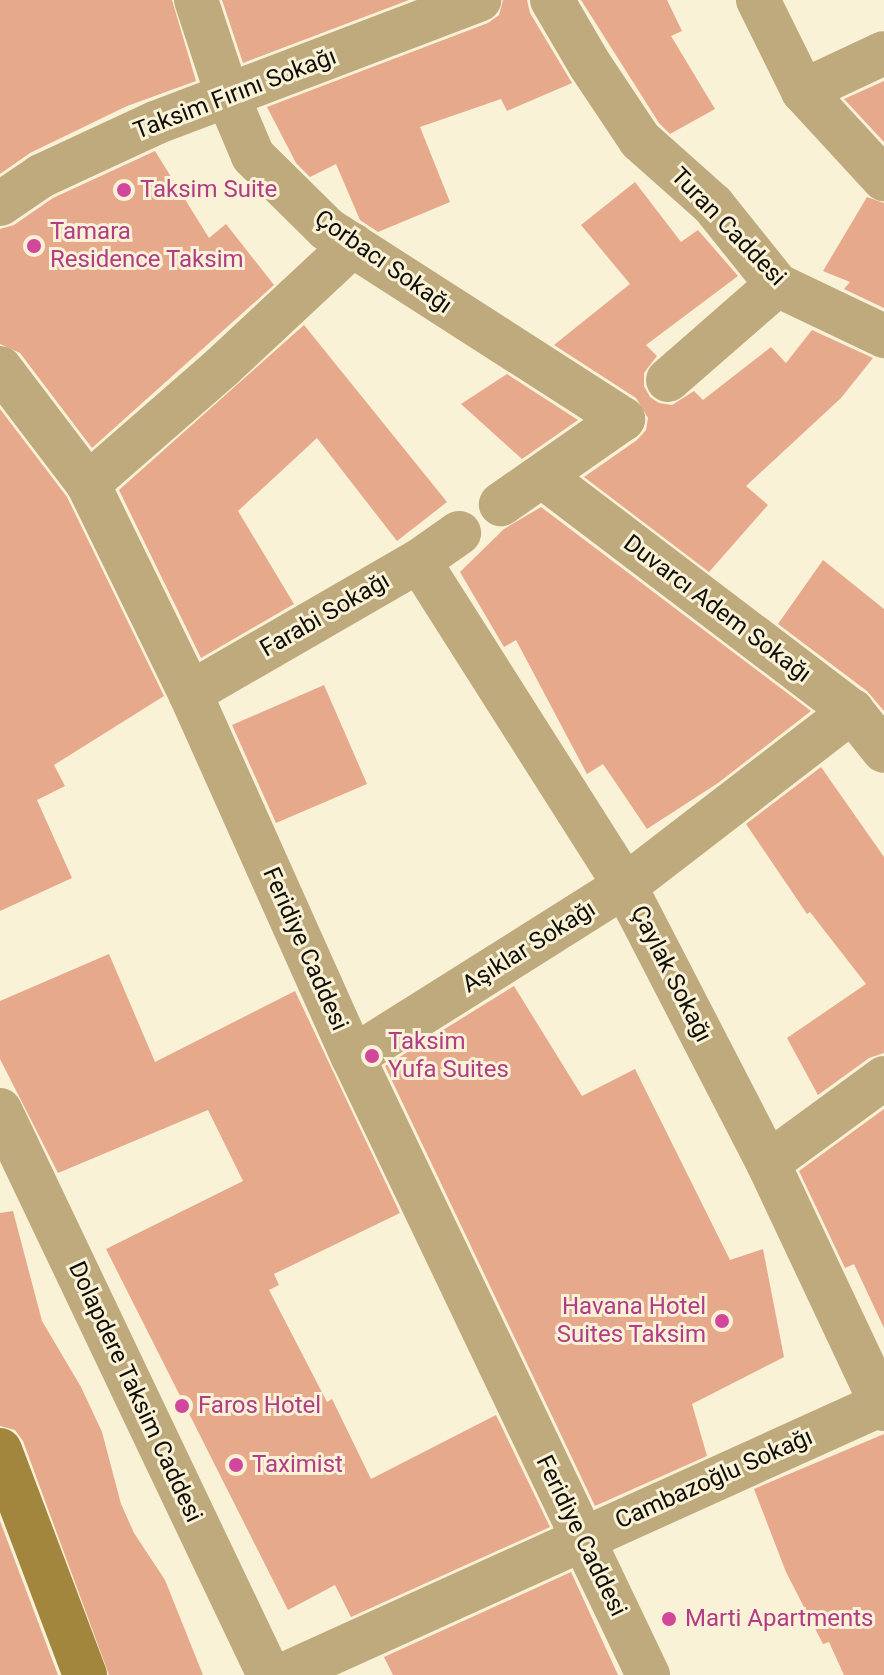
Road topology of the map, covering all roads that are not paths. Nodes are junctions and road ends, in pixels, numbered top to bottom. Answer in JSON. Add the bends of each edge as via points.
{"nodes":[{"id":1,"x":196,"y":0,"type":"edge"},
{"id":2,"x":479,"y":0,"type":"edge"},
{"id":3,"x":552,"y":0,"type":"edge"},
{"id":4,"x":758,"y":0,"type":"edge"},
{"id":5,"x":884,"y":53,"type":"edge"},
{"id":6,"x":803,"y":91,"type":"junction"},
{"id":7,"x":228,"y":97,"type":"junction"},
{"id":8,"x":884,"y":179,"type":"edge"},
{"id":9,"x":0,"y":204,"type":"edge"},
{"id":10,"x":353,"y":245,"type":"junction"},
{"id":11,"x":777,"y":285,"type":"junction"},
{"id":12,"x":884,"y":336,"type":"edge"},
{"id":13,"x":0,"y":368,"type":"edge"},
{"id":14,"x":668,"y":380,"type":"dead end"},
{"id":15,"x":542,"y":476,"type":"junction"},
{"id":16,"x":88,"y":484,"type":"junction"},
{"id":17,"x":501,"y":504,"type":"dead end"},
{"id":18,"x":459,"y":533,"type":"dead end"},
{"id":19,"x":419,"y":561,"type":"junction"},
{"id":20,"x":190,"y":693,"type":"junction"},
{"id":21,"x":852,"y":711,"type":"junction"},
{"id":22,"x":884,"y":751,"type":"edge"},
{"id":23,"x":625,"y":886,"type":"junction"},
{"id":24,"x":353,"y":1057,"type":"junction"},
{"id":25,"x":884,"y":1078,"type":"edge"},
{"id":26,"x":0,"y":1110,"type":"edge"},
{"id":27,"x":768,"y":1163,"type":"junction"},
{"id":28,"x":883,"y":1405,"type":"edge"},
{"id":29,"x":0,"y":1450,"type":"edge"},
{"id":30,"x":582,"y":1540,"type":"junction"},
{"id":31,"x":85,"y":1675,"type":"edge"},
{"id":32,"x":269,"y":1675,"type":"edge"},
{"id":33,"x":283,"y":1675,"type":"edge"},
{"id":34,"x":648,"y":1675,"type":"edge"}],
"edges":[{"from":1,"to":7,"type":"street","name":"Çorbacı Sokağı"},
{"from":2,"to":7,"type":"street","name":"Taksim Fırını Sokağı"},
{"from":3,"to":11,"type":"street","name":"Turan Caddesi","via":[[640,140],[713,205]]},
{"from":4,"to":6,"type":"street"},
{"from":5,"to":6,"type":"street"},
{"from":6,"to":8,"type":"street"},
{"from":7,"to":9,"type":"street","name":"Taksim Fırını Sokağı","via":[[155,123],[55,169]]},
{"from":7,"to":10,"type":"street","name":"Çorbacı Sokağı","via":[[253,156],[327,229]]},
{"from":10,"to":15,"type":"street","name":"Çorbacı Sokağı","via":[[623,419]]},
{"from":10,"to":16,"type":"street"},
{"from":11,"to":12,"type":"street","name":"Turan Caddesi"},
{"from":11,"to":14,"type":"street"},
{"from":13,"to":16,"type":"street","name":"Feridiye Caddesi"},
{"from":15,"to":17,"type":"street"},
{"from":15,"to":21,"type":"street","name":"Duvarcı Adem Sokağı"},
{"from":16,"to":20,"type":"street","name":"Feridiye Caddesi"},
{"from":18,"to":19,"type":"street","name":"Farabi Sokağı"},
{"from":19,"to":20,"type":"street","name":"Farabi Sokağı"},
{"from":19,"to":23,"type":"street","name":"Çaylak Sokağı"},
{"from":20,"to":24,"type":"street","name":"Feridiye Caddesi"},
{"from":21,"to":22,"type":"street","name":"Duvarcı Adem Sokağı"},
{"from":21,"to":23,"type":"street","name":"Aşıklar Sokağı"},
{"from":23,"to":24,"type":"street","name":"Aşıklar Sokağı"},
{"from":23,"to":27,"type":"street","name":"Çaylak Sokağı"},
{"from":24,"to":30,"type":"street","name":"Feridiye Caddesi"},
{"from":25,"to":27,"type":"street"},
{"from":26,"to":32,"type":"street","name":"Dolapdere Taksim Caddesi"},
{"from":27,"to":28,"type":"street","name":"Çaylak Sokağı"},
{"from":28,"to":30,"type":"street","name":"Cambazoğlu Sokağı"},
{"from":29,"to":31,"type":"main road"},
{"from":30,"to":33,"type":"street","name":"Cambazoğlu Sokağı"},
{"from":30,"to":34,"type":"street","name":"Feridiye Caddesi"}]}
